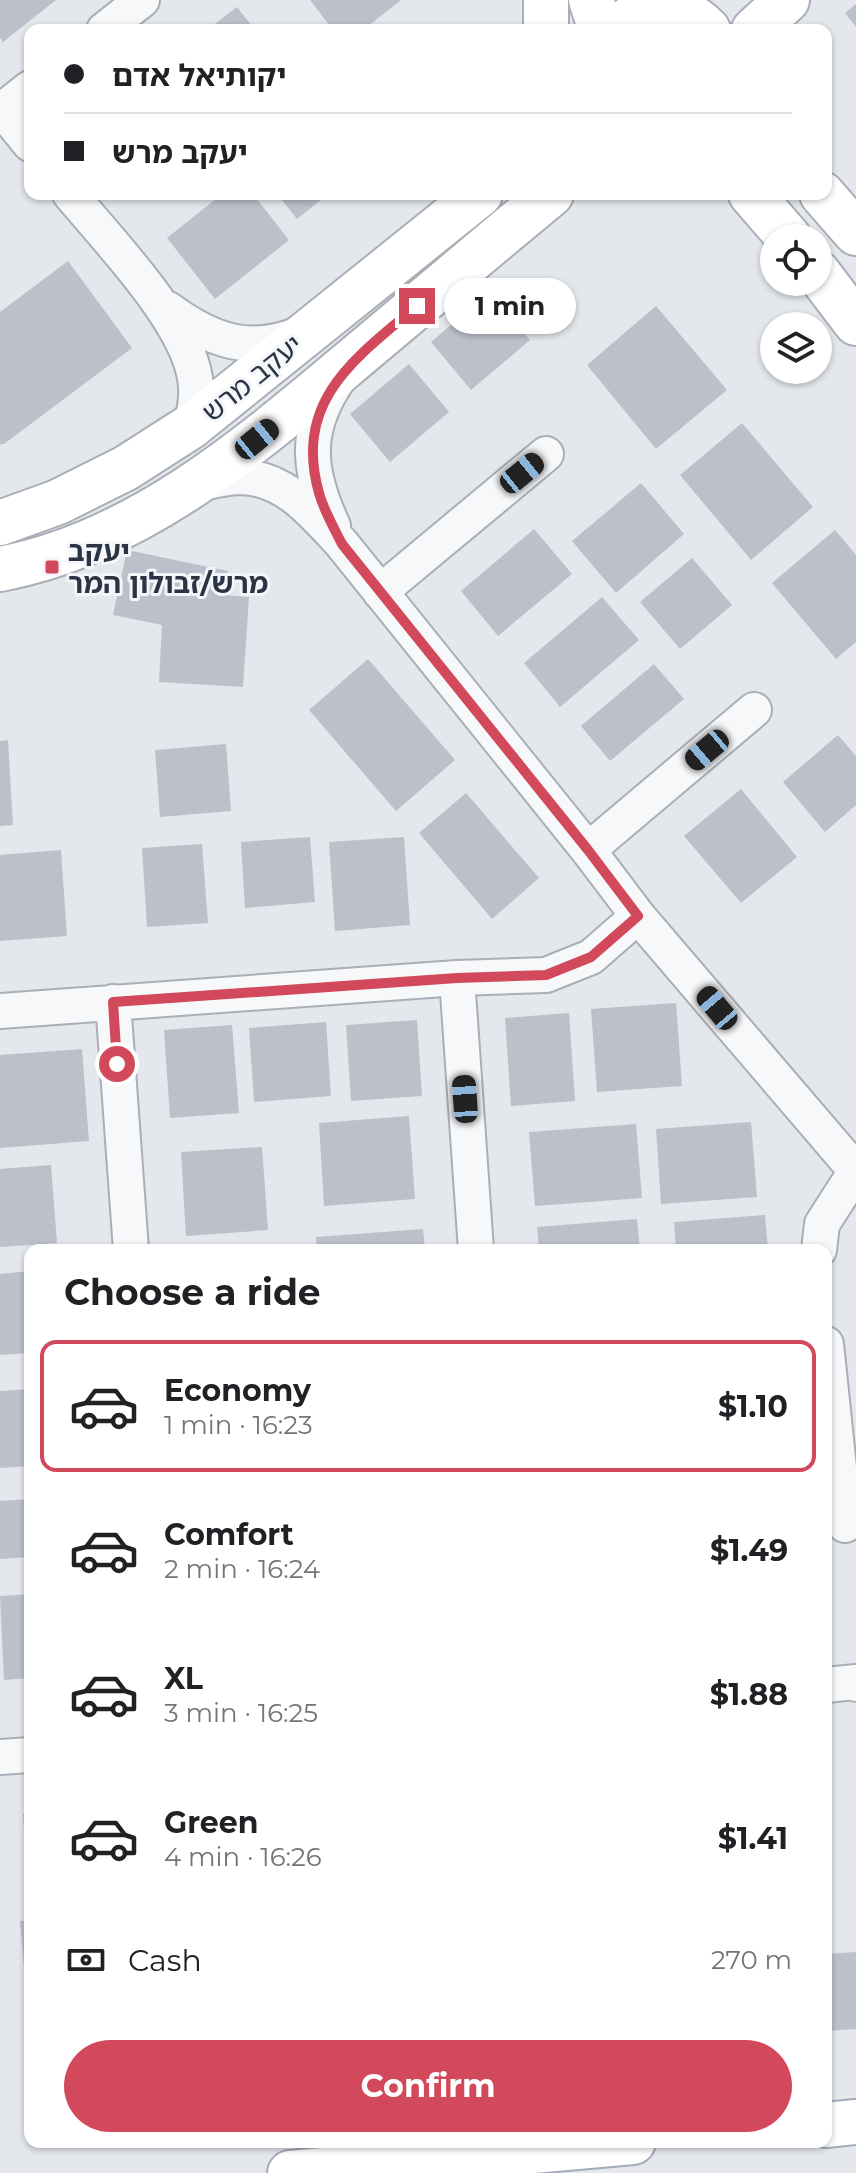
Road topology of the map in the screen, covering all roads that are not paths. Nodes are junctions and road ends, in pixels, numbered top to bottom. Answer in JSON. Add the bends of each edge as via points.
{"nodes":[{"id":1,"x":142,"y":0,"type":"edge"},
{"id":2,"x":546,"y":0,"type":"edge"},
{"id":3,"x":591,"y":0,"type":"edge"},
{"id":4,"x":787,"y":0,"type":"edge"},
{"id":5,"x":687,"y":10,"type":"edge"},
{"id":6,"x":112,"y":24,"type":"edge"},
{"id":7,"x":546,"y":24,"type":"edge"},
{"id":8,"x":599,"y":24,"type":"edge"},
{"id":9,"x":622,"y":24,"type":"edge"},
{"id":10,"x":761,"y":24,"type":"edge"},
{"id":11,"x":24,"y":92,"type":"edge"},
{"id":12,"x":1,"y":109,"type":"edge"},
{"id":13,"x":24,"y":137,"type":"edge"},
{"id":14,"x":75,"y":200,"type":"edge"},
{"id":15,"x":473,"y":200,"type":"edge"},
{"id":16,"x":544,"y":200,"type":"edge"},
{"id":17,"x":756,"y":200,"type":"edge"},
{"id":18,"x":827,"y":200,"type":"edge"},
{"id":19,"x":777,"y":224,"type":"edge"},
{"id":20,"x":856,"y":233,"type":"edge"},
{"id":21,"x":832,"y":291,"type":"edge"},
{"id":22,"x":155,"y":299,"type":"junction"},
{"id":23,"x":856,"y":323,"type":"edge"},
{"id":24,"x":315,"y":327,"type":"junction"},
{"id":25,"x":352,"y":360,"type":"junction"},
{"id":26,"x":190,"y":427,"type":"junction"},
{"id":27,"x":546,"y":454,"type":"dead end"},
{"id":28,"x":193,"y":485,"type":"junction"},
{"id":29,"x":0,"y":523,"type":"edge"},
{"id":30,"x":342,"y":544,"type":"junction"},
{"id":31,"x":0,"y":569,"type":"edge"},
{"id":32,"x":380,"y":592,"type":"junction"},
{"id":33,"x":754,"y":710,"type":"dead end"},
{"id":34,"x":588,"y":850,"type":"junction"},
{"id":35,"x":638,"y":916,"type":"junction"},
{"id":36,"x":457,"y":978,"type":"junction"},
{"id":37,"x":113,"y":1002,"type":"junction"},
{"id":38,"x":0,"y":1011,"type":"edge"},
{"id":39,"x":856,"y":1171,"type":"edge"},
{"id":40,"x":131,"y":1244,"type":"edge"},
{"id":41,"x":476,"y":1244,"type":"edge"},
{"id":42,"x":820,"y":1244,"type":"edge"},
{"id":43,"x":832,"y":1401,"type":"edge"},
{"id":44,"x":845,"y":1525,"type":"dead end"},
{"id":45,"x":856,"y":1683,"type":"edge"},
{"id":46,"x":832,"y":1685,"type":"edge"},
{"id":47,"x":24,"y":1755,"type":"edge"},
{"id":48,"x":0,"y":1757,"type":"edge"},
{"id":49,"x":856,"y":2122,"type":"edge"},
{"id":50,"x":832,"y":2124,"type":"edge"},
{"id":51,"x":567,"y":2148,"type":"edge"},
{"id":52,"x":290,"y":2173,"type":"edge"}],
"edges":[{"from":1,"to":6,"type":"street"},
{"from":2,"to":7,"type":"street"},
{"from":3,"to":8,"type":"street"},
{"from":4,"to":10,"type":"street"},
{"from":5,"to":9,"type":"street","via":[[641,11]]},
{"from":11,"to":12,"type":"street"},
{"from":12,"to":13,"type":"street"},
{"from":14,"to":22,"type":"street"},
{"from":15,"to":24,"type":"street","name":"יעקב מרש"},
{"from":16,"to":25,"type":"street","name":"יעקב מרש"},
{"from":17,"to":19,"type":"street"},
{"from":18,"to":20,"type":"street"},
{"from":21,"to":23,"type":"street"},
{"from":22,"to":24,"type":"street","via":[[224,341],[269,343]]},
{"from":22,"to":26,"type":"street","via":[[192,364],[196,397]]},
{"from":24,"to":26,"type":"street","name":"יעקב מרש"},
{"from":25,"to":28,"type":"street","name":"יעקב מרש"},
{"from":25,"to":30,"type":"street","via":[[323,407],[311,450],[320,497]]},
{"from":26,"to":29,"type":"street","name":"יעקב מרש","via":[[126,468]]},
{"from":27,"to":32,"type":"street"},
{"from":28,"to":30,"type":"street","via":[[238,477],[273,483],[300,500]]},
{"from":28,"to":31,"type":"street","name":"יעקב מרש","via":[[110,533]]},
{"from":30,"to":32,"type":"street"},
{"from":32,"to":34,"type":"street"},
{"from":33,"to":34,"type":"street"},
{"from":34,"to":35,"type":"street"},
{"from":35,"to":36,"type":"street","via":[[591,957],[546,975]]},
{"from":35,"to":39,"type":"street"},
{"from":36,"to":37,"type":"street"},
{"from":36,"to":41,"type":"street"},
{"from":37,"to":38,"type":"street"},
{"from":37,"to":40,"type":"street"},
{"from":39,"to":42,"type":"street","via":[[822,1224]]},
{"from":43,"to":44,"type":"street"},
{"from":45,"to":46,"type":"street"},
{"from":47,"to":48,"type":"street"},
{"from":49,"to":50,"type":"street"},
{"from":51,"to":52,"type":"street"}]}
